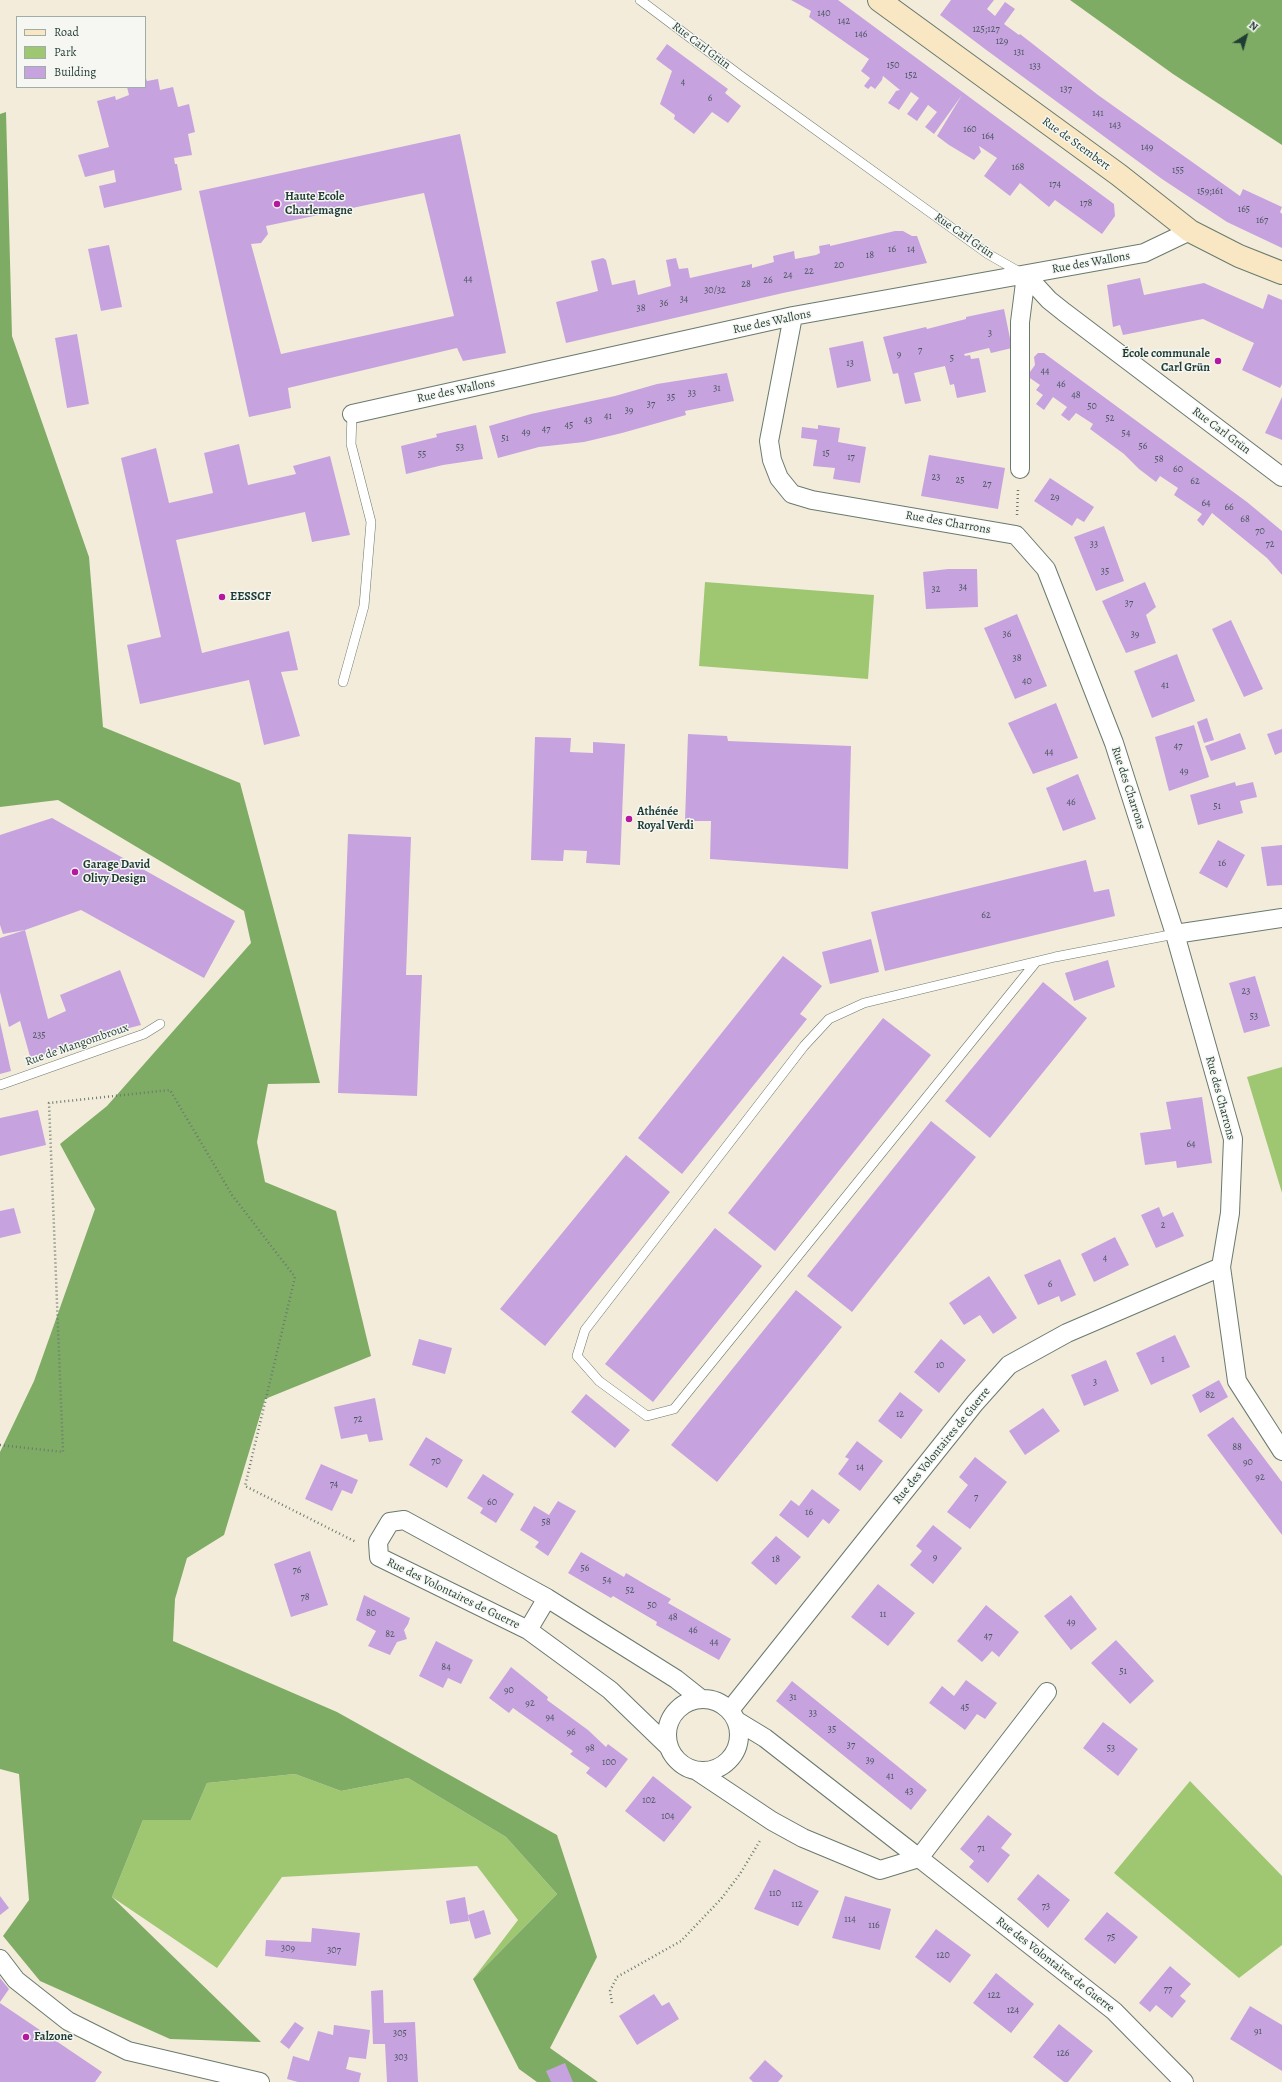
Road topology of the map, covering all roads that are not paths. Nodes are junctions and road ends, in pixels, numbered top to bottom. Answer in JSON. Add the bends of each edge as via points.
{"nodes":[{"id":1,"x":640,"y":0,"type":"edge"},
{"id":2,"x":879,"y":0,"type":"edge"},
{"id":3,"x":1190,"y":231,"type":"junction"},
{"id":4,"x":1282,"y":272,"type":"edge"},
{"id":5,"x":1026,"y":275,"type":"junction"},
{"id":6,"x":793,"y":316,"type":"junction"},
{"id":7,"x":352,"y":414,"type":"joint"},
{"id":8,"x":1020,"y":469,"type":"road end"},
{"id":9,"x":1282,"y":477,"type":"edge"},
{"id":10,"x":343,"y":682,"type":"dead end"},
{"id":11,"x":1282,"y":918,"type":"edge"},
{"id":12,"x":1175,"y":934,"type":"junction"},
{"id":13,"x":1036,"y":962,"type":"junction"},
{"id":14,"x":160,"y":1024,"type":"dead end"},
{"id":15,"x":0,"y":1085,"type":"edge"},
{"id":16,"x":1221,"y":1267,"type":"junction"},
{"id":17,"x":1282,"y":1451,"type":"edge"},
{"id":18,"x":547,"y":1598,"type":"junction"},
{"id":19,"x":528,"y":1630,"type":"junction"},
{"id":20,"x":1047,"y":1692,"type":"dead end"},
{"id":21,"x":700,"y":1698,"type":"junction"},
{"id":22,"x":734,"y":1716,"type":"junction"},
{"id":23,"x":668,"y":1746,"type":"junction"},
{"id":24,"x":697,"y":1771,"type":"junction"},
{"id":25,"x":919,"y":1858,"type":"junction"},
{"id":26,"x":0,"y":1959,"type":"edge"},
{"id":27,"x":260,"y":2082,"type":"edge"},
{"id":28,"x":1184,"y":2082,"type":"edge"}],
"edges":[{"from":1,"to":5,"type":"lane","name":"Rue Carl Grün","via":[[988,254]]},
{"from":2,"to":3,"type":"street","name":"Rue de Stembert","via":[[1118,175]]},
{"from":3,"to":4,"type":"street","name":"Rue de Stembert","via":[[1239,256]]},
{"from":3,"to":5,"type":"street","name":"Rue des Wallons","via":[[1144,253]]},
{"from":5,"to":6,"type":"street","name":"Rue des Wallons"},
{"from":5,"to":8,"type":"street","via":[[1020,322]]},
{"from":5,"to":9,"type":"street","name":"Rue Carl Grün","via":[[1064,312]]},
{"from":6,"to":7,"type":"street","name":"Rue des Wallons"},
{"from":6,"to":12,"type":"street","name":"Rue des Charrons","via":[[769,441],[772,460],[779,478],[792,494],[812,500],[1016,535],[1046,570],[1114,743]]},
{"from":7,"to":10,"type":"lane","via":[[351,444],[371,522],[364,606]]},
{"from":11,"to":12,"type":"street"},
{"from":12,"to":13,"type":"lane"},
{"from":12,"to":16,"type":"street","name":"Rue des Charrons","via":[[1233,1139],[1230,1213]]},
{"from":13,"to":13,"type":"lane","via":[[864,1003],[829,1019],[804,1046],[585,1330],[576,1356],[599,1381],[647,1416],[674,1409]]},
{"from":14,"to":15,"type":"lane","name":"Rue de Mangombroux","via":[[144,1034]]},
{"from":16,"to":17,"type":"street","name":"Rue des Charrons","via":[[1237,1381]]},
{"from":16,"to":22,"type":"street","name":"Rue des Volontaires de Guerre","via":[[1067,1333],[1009,1365],[975,1403]]},
{"from":18,"to":19,"type":"street"},
{"from":18,"to":19,"type":"street","name":"Rue des Volontaires de Guerre","via":[[404,1520],[390,1522],[387,1526],[378,1542],[379,1557]]},
{"from":18,"to":21,"type":"street","name":"Rue des Volontaires de Guerre","via":[[676,1679]]},
{"from":19,"to":23,"type":"street","name":"Rue des Volontaires de Guerre","via":[[610,1690]]},
{"from":20,"to":25,"type":"street"},
{"from":21,"to":22,"type":"street","name":"Rue des Volontaires de Guerre","via":[[716,1701]]},
{"from":21,"to":23,"type":"street","via":[[686,1702],[668,1721]]},
{"from":22,"to":24,"type":"street","via":[[739,1730],[738,1746],[734,1754],[726,1764],[710,1771]]},
{"from":22,"to":25,"type":"street","name":"Rue des Volontaires de Guerre"},
{"from":23,"to":24,"type":"street","name":"Rue des Volontaires de Guerre","via":[[675,1759],[685,1767]]},
{"from":24,"to":25,"type":"street","name":"Rue des Volontaires de Guerre","via":[[772,1821],[803,1838],[880,1870]]},
{"from":25,"to":28,"type":"street","name":"Rue des Volontaires de Guerre","via":[[1114,2011]]},
{"from":26,"to":27,"type":"street","via":[[16,1980],[68,2022],[128,2051]]}]}
